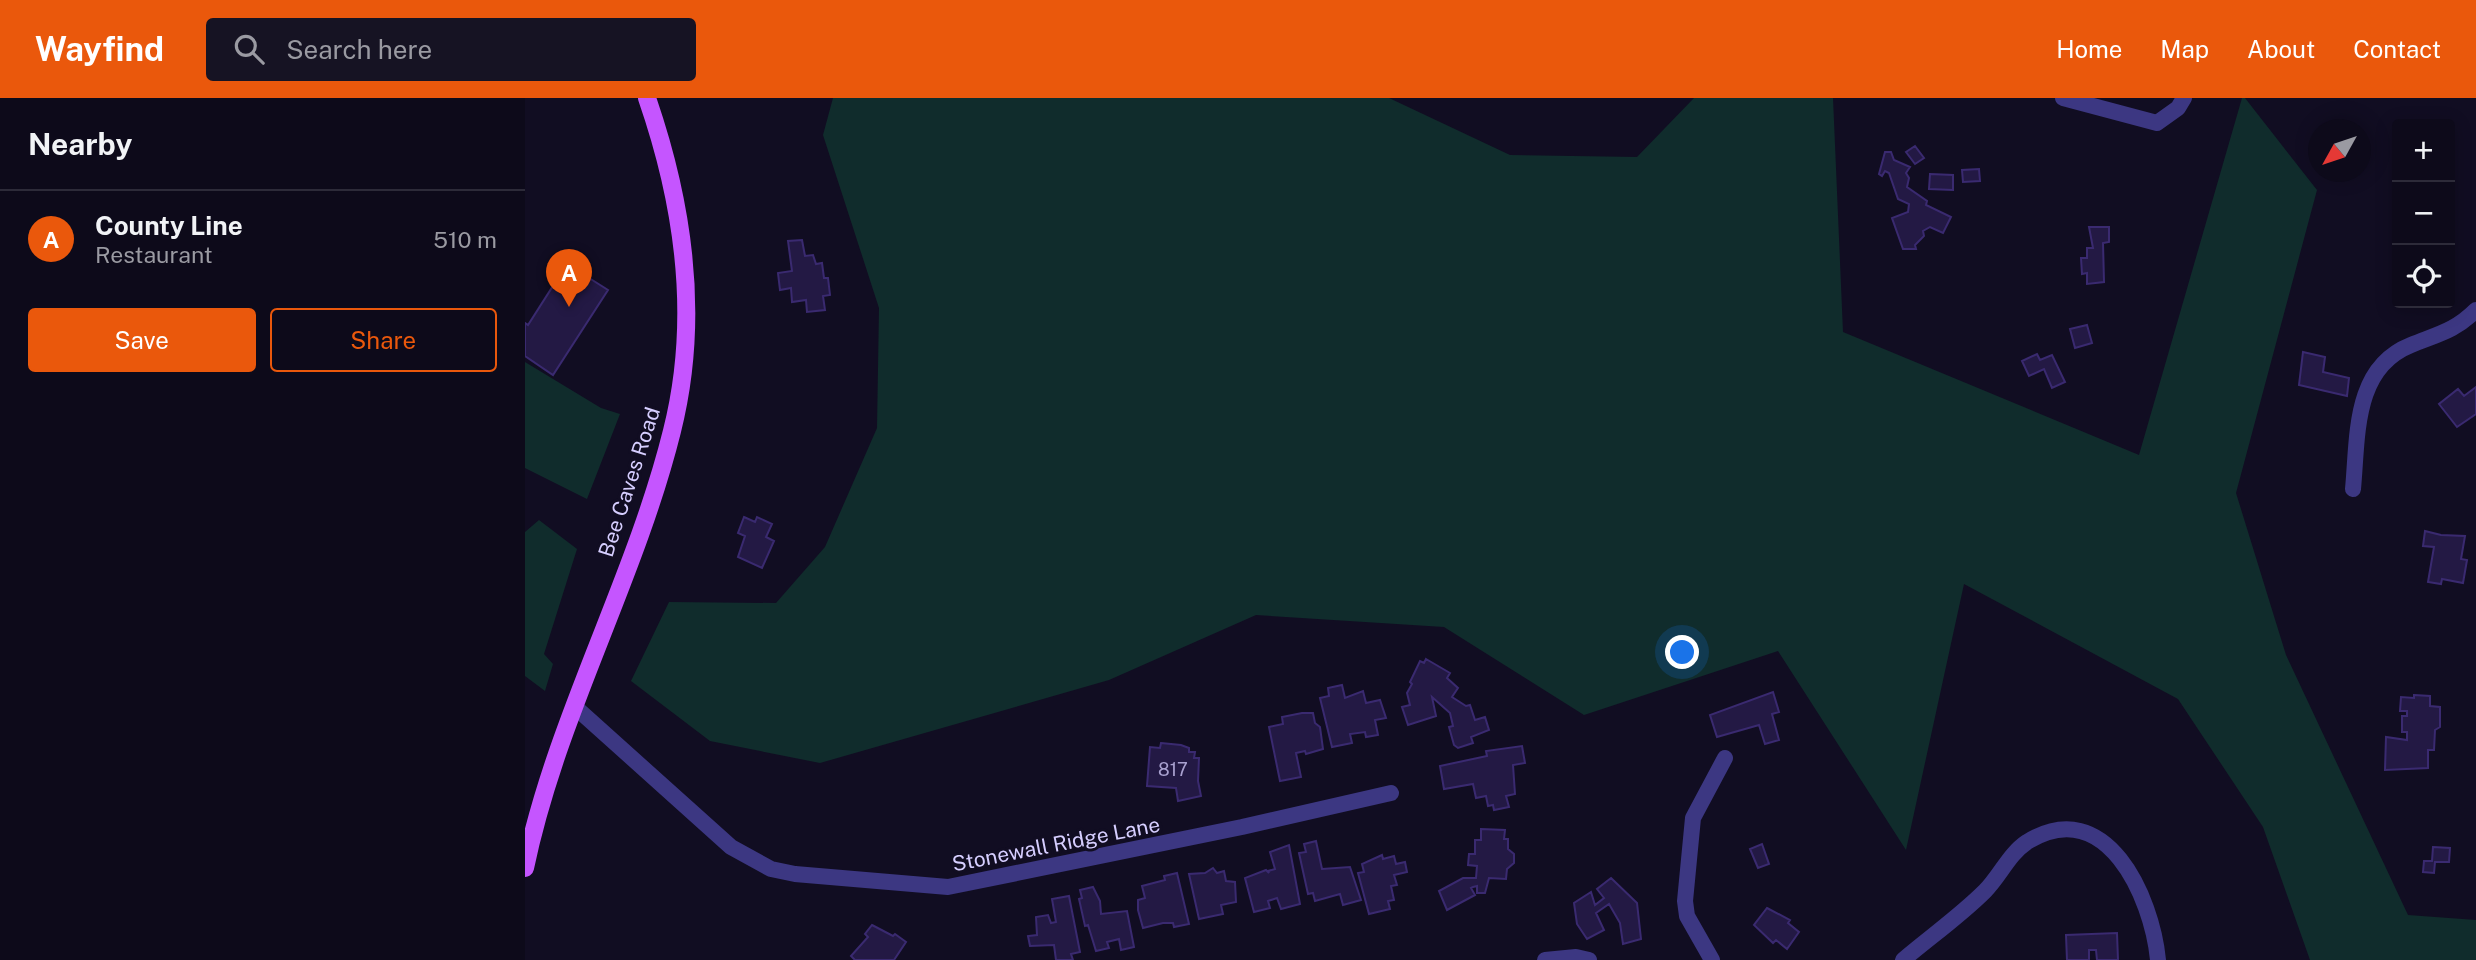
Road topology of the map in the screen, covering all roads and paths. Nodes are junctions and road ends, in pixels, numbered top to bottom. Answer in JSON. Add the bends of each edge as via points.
{"nodes":[{"id":1,"x":647,"y":98,"type":"edge"},
{"id":2,"x":2063,"y":98,"type":"edge"},
{"id":3,"x":2184,"y":98,"type":"edge"},
{"id":4,"x":2476,"y":310,"type":"edge"},
{"id":5,"x":2353,"y":489,"type":"dead end"},
{"id":6,"x":574,"y":706,"type":"junction"},
{"id":7,"x":1725,"y":758,"type":"dead end"},
{"id":8,"x":1391,"y":793,"type":"dead end"},
{"id":9,"x":525,"y":868,"type":"edge"},
{"id":10,"x":1545,"y":960,"type":"edge"},
{"id":11,"x":1588,"y":960,"type":"edge"},
{"id":12,"x":1712,"y":960,"type":"edge"},
{"id":13,"x":1903,"y":960,"type":"edge"},
{"id":14,"x":2158,"y":960,"type":"edge"}],
"edges":[{"from":1,"to":6,"type":"main road","name":"Bee Caves Road","via":[[674,190],[684,258],[686,325],[681,382],[672,432],[652,496]]},
{"from":2,"to":3,"type":"street","via":[[2157,123]]},
{"from":4,"to":5,"type":"street","via":[[2460,326],[2390,356],[2372,374],[2361,405]]},
{"from":6,"to":8,"type":"street","name":"Stonewall Ridge Lane","via":[[731,846],[771,869],[795,874],[948,887]]},
{"from":6,"to":9,"type":"main road","name":"Bee Caves Road"},
{"from":7,"to":12,"type":"street","via":[[1693,818],[1685,901],[1687,916]]},
{"from":10,"to":11,"type":"street"},
{"from":13,"to":14,"type":"street","via":[[1987,890],[2028,841],[2073,828],[2099,836],[2120,857],[2156,933]]}]}
